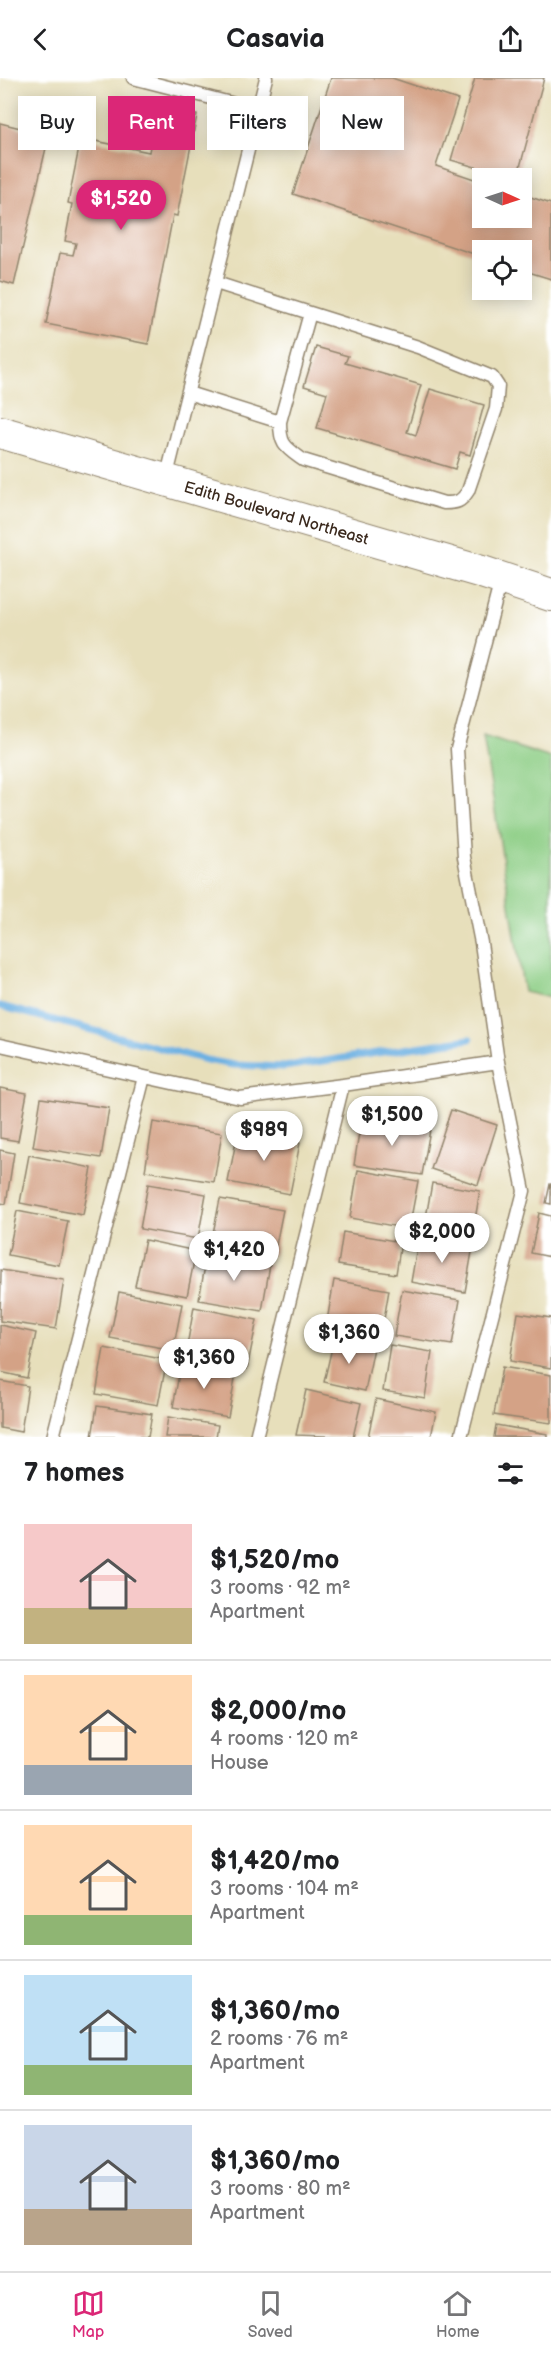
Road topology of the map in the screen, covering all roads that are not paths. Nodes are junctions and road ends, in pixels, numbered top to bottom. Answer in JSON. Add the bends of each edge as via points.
{"nodes":[{"id":1,"x":133,"y":78,"type":"edge"},
{"id":2,"x":266,"y":78,"type":"edge"},
{"id":3,"x":262,"y":96,"type":"edge"},
{"id":4,"x":207,"y":97,"type":"edge"},
{"id":5,"x":248,"y":150,"type":"edge"},
{"id":6,"x":216,"y":283,"type":"junction"},
{"id":7,"x":310,"y":313,"type":"junction"},
{"id":8,"x":188,"y":393,"type":"junction"},
{"id":9,"x":280,"y":422,"type":"junction"},
{"id":10,"x":0,"y":432,"type":"edge"},
{"id":11,"x":166,"y":480,"type":"junction"},
{"id":12,"x":502,"y":579,"type":"junction"},
{"id":13,"x":551,"y":595,"type":"edge"},
{"id":14,"x":0,"y":1045,"type":"edge"},
{"id":15,"x":498,"y":1062,"type":"junction"},
{"id":16,"x":144,"y":1077,"type":"junction"},
{"id":17,"x":343,"y":1085,"type":"junction"},
{"id":18,"x":53,"y":1437,"type":"edge"},
{"id":19,"x":256,"y":1437,"type":"edge"},
{"id":20,"x":461,"y":1437,"type":"edge"}],
"edges":[{"from":1,"to":4,"type":"lane"},
{"from":2,"to":3,"type":"lane"},
{"from":5,"to":6,"type":"lane"},
{"from":6,"to":7,"type":"lane"},
{"from":6,"to":8,"type":"lane"},
{"from":7,"to":9,"type":"lane"},
{"from":7,"to":9,"type":"lane","via":[[418,347],[492,377],[498,386],[496,409],[468,491],[456,503],[444,503],[303,460],[280,439]]},
{"from":8,"to":9,"type":"lane"},
{"from":8,"to":11,"type":"lane"},
{"from":10,"to":11,"type":"street","name":"Edith Boulevard Northeast"},
{"from":11,"to":12,"type":"street","name":"Edith Boulevard Northeast"},
{"from":12,"to":13,"type":"street","name":"Edith Boulevard Northeast"},
{"from":12,"to":15,"type":"lane","via":[[457,749],[464,857]]},
{"from":14,"to":16,"type":"lane"},
{"from":15,"to":17,"type":"lane"},
{"from":15,"to":20,"type":"lane","via":[[524,1191]]},
{"from":16,"to":17,"type":"lane","via":[[240,1098]]},
{"from":16,"to":18,"type":"lane"},
{"from":17,"to":19,"type":"lane"}]}
